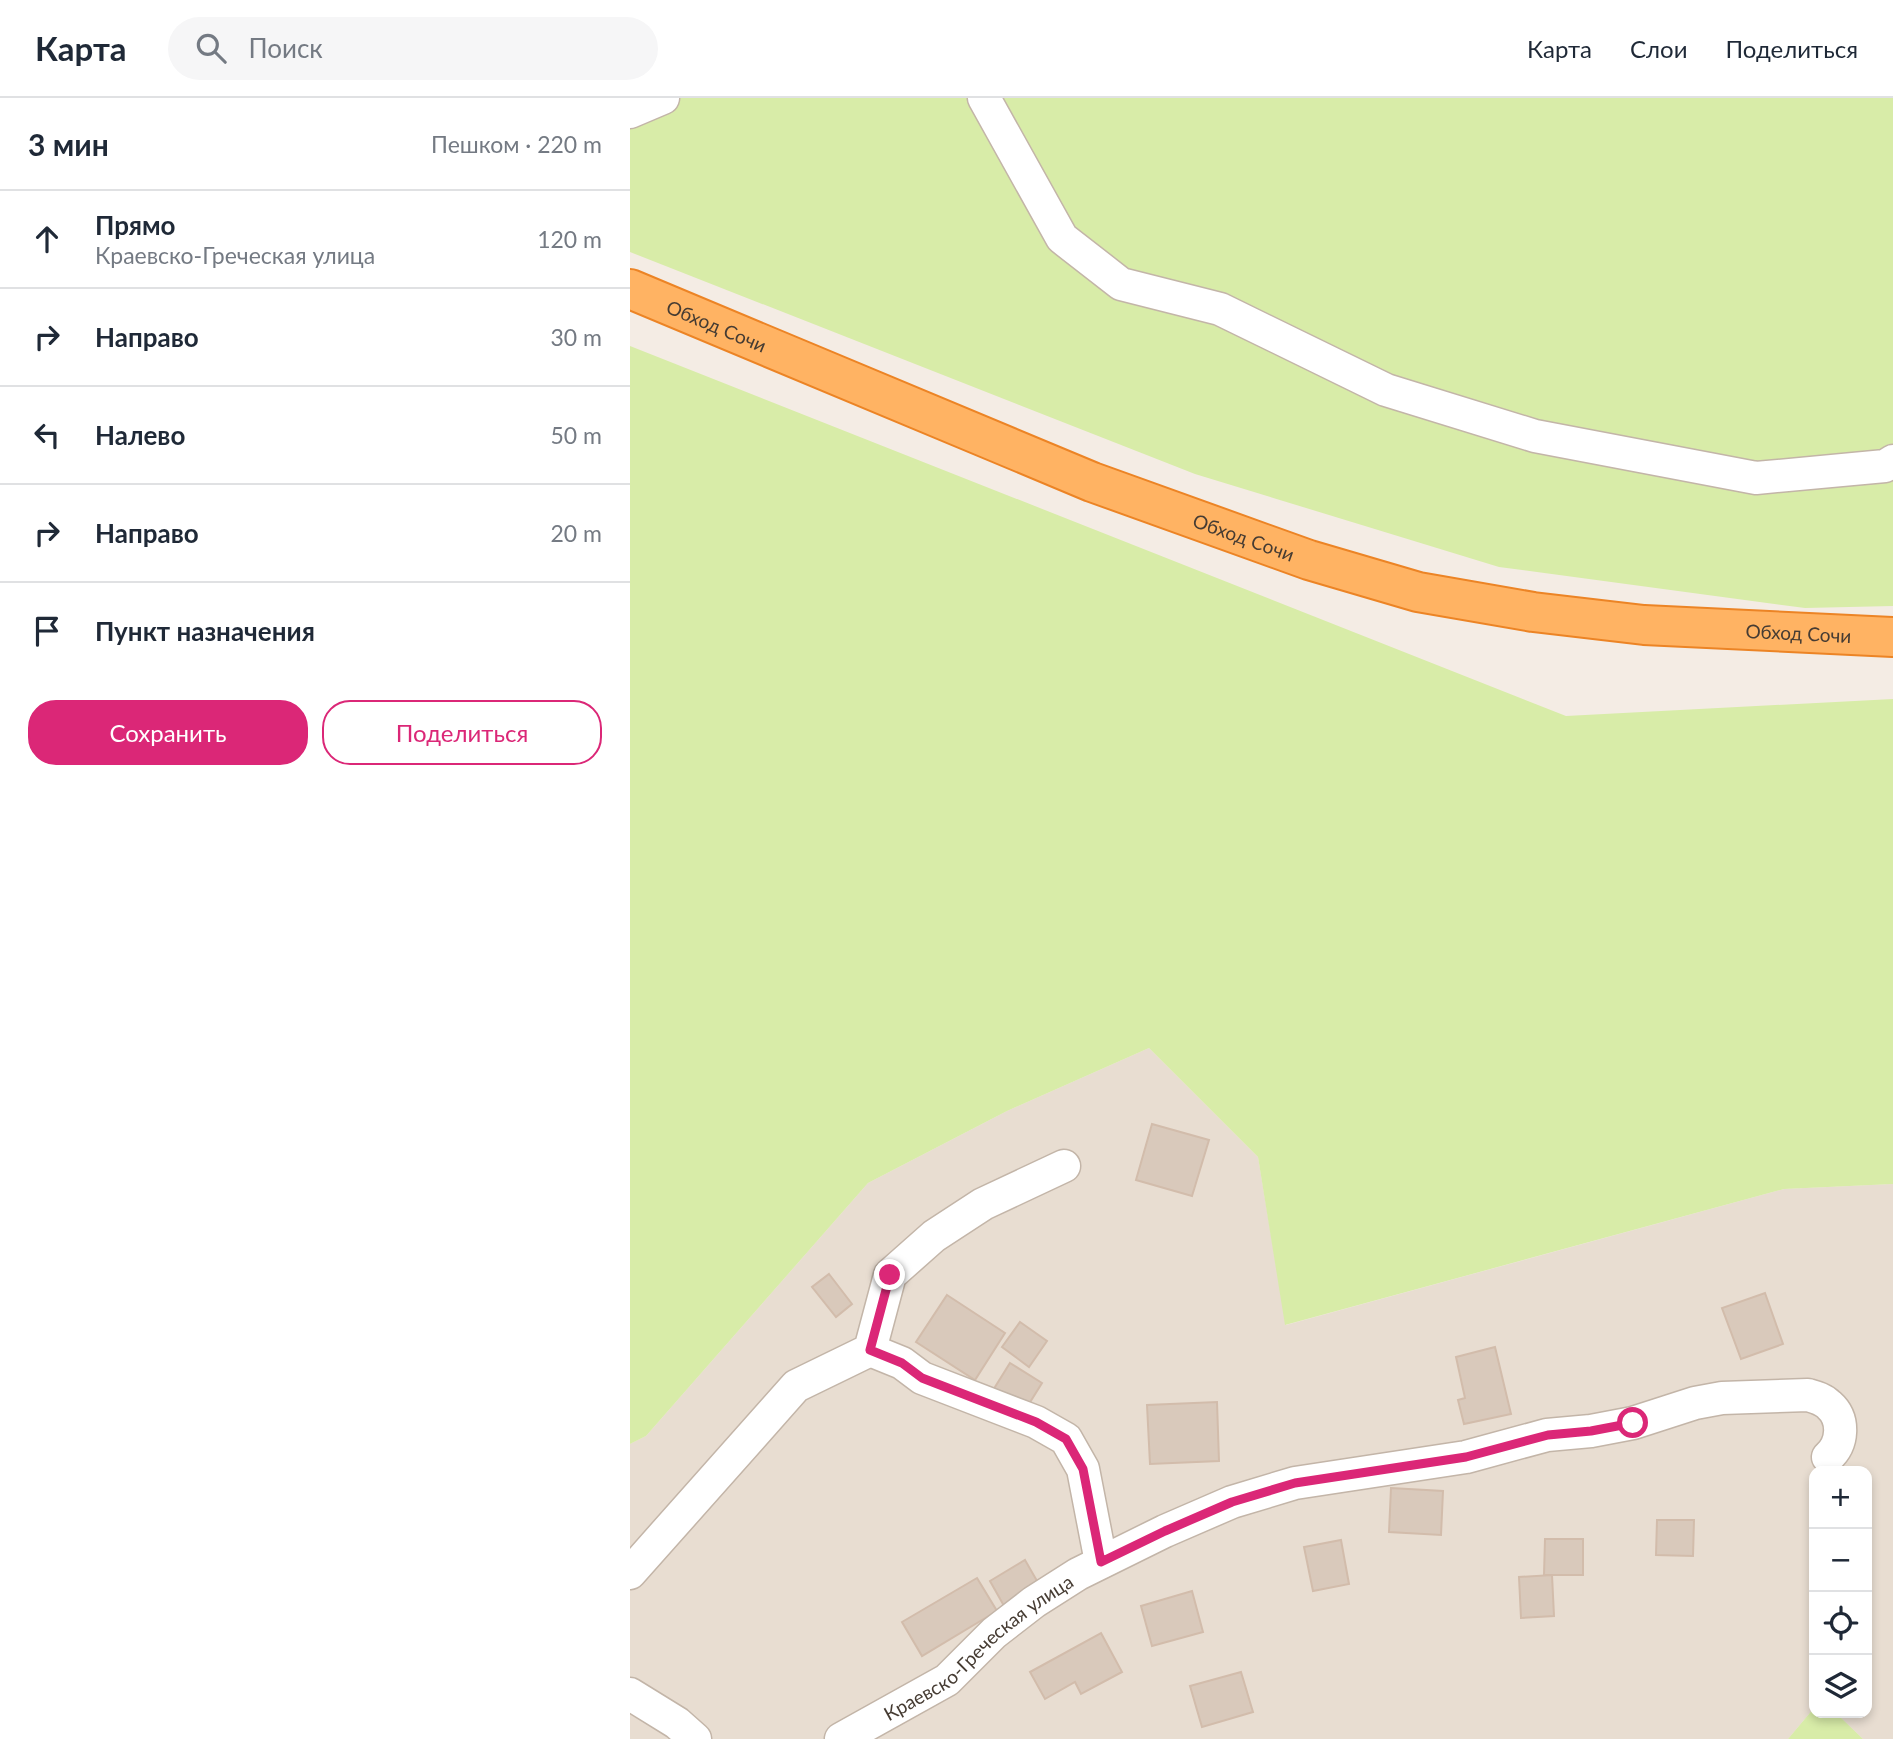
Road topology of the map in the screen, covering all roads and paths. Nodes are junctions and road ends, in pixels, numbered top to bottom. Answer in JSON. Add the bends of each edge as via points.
{"nodes":[{"id":1,"x":663,"y":98,"type":"edge"},
{"id":2,"x":984,"y":98,"type":"edge"},
{"id":3,"x":630,"y":112,"type":"edge"},
{"id":4,"x":630,"y":289,"type":"edge"},
{"id":5,"x":1893,"y":461,"type":"edge"},
{"id":6,"x":1893,"y":637,"type":"edge"},
{"id":7,"x":1064,"y":1166,"type":"dead end"},
{"id":8,"x":870,"y":1350,"type":"junction"},
{"id":9,"x":1828,"y":1457,"type":"dead end"},
{"id":10,"x":1101,"y":1562,"type":"junction"},
{"id":11,"x":630,"y":1573,"type":"edge"},
{"id":12,"x":630,"y":1694,"type":"edge"},
{"id":13,"x":695,"y":1739,"type":"edge"},
{"id":14,"x":841,"y":1739,"type":"edge"}],
"edges":[{"from":1,"to":3,"type":"street"},
{"from":2,"to":5,"type":"street","via":[[1062,238],[1121,284],[1220,309],[1386,390],[1535,436],[1756,478],[1885,466]]},
{"from":4,"to":6,"type":"highway","name":"Обход Сочи","via":[[1092,482],[1309,560],[1418,592],[1644,625]]},
{"from":7,"to":8,"type":"street","via":[[982,1204],[934,1236],[890,1275]]},
{"from":8,"to":10,"type":"street","via":[[902,1363],[922,1378],[1036,1422],[1066,1439],[1083,1469]]},
{"from":8,"to":11,"type":"street","via":[[796,1386]]},
{"from":9,"to":10,"type":"street","name":"Краевско-Греческая улица","via":[[1840,1441],[1840,1429],[1835,1412],[1821,1399],[1808,1395],[1722,1398],[1633,1423],[1548,1435],[1466,1457],[1295,1483],[1232,1502]]},
{"from":10,"to":14,"type":"street","name":"Краевско-Греческая улица","via":[[1034,1602],[994,1633],[947,1680]]},
{"from":12,"to":13,"type":"street"}]}
